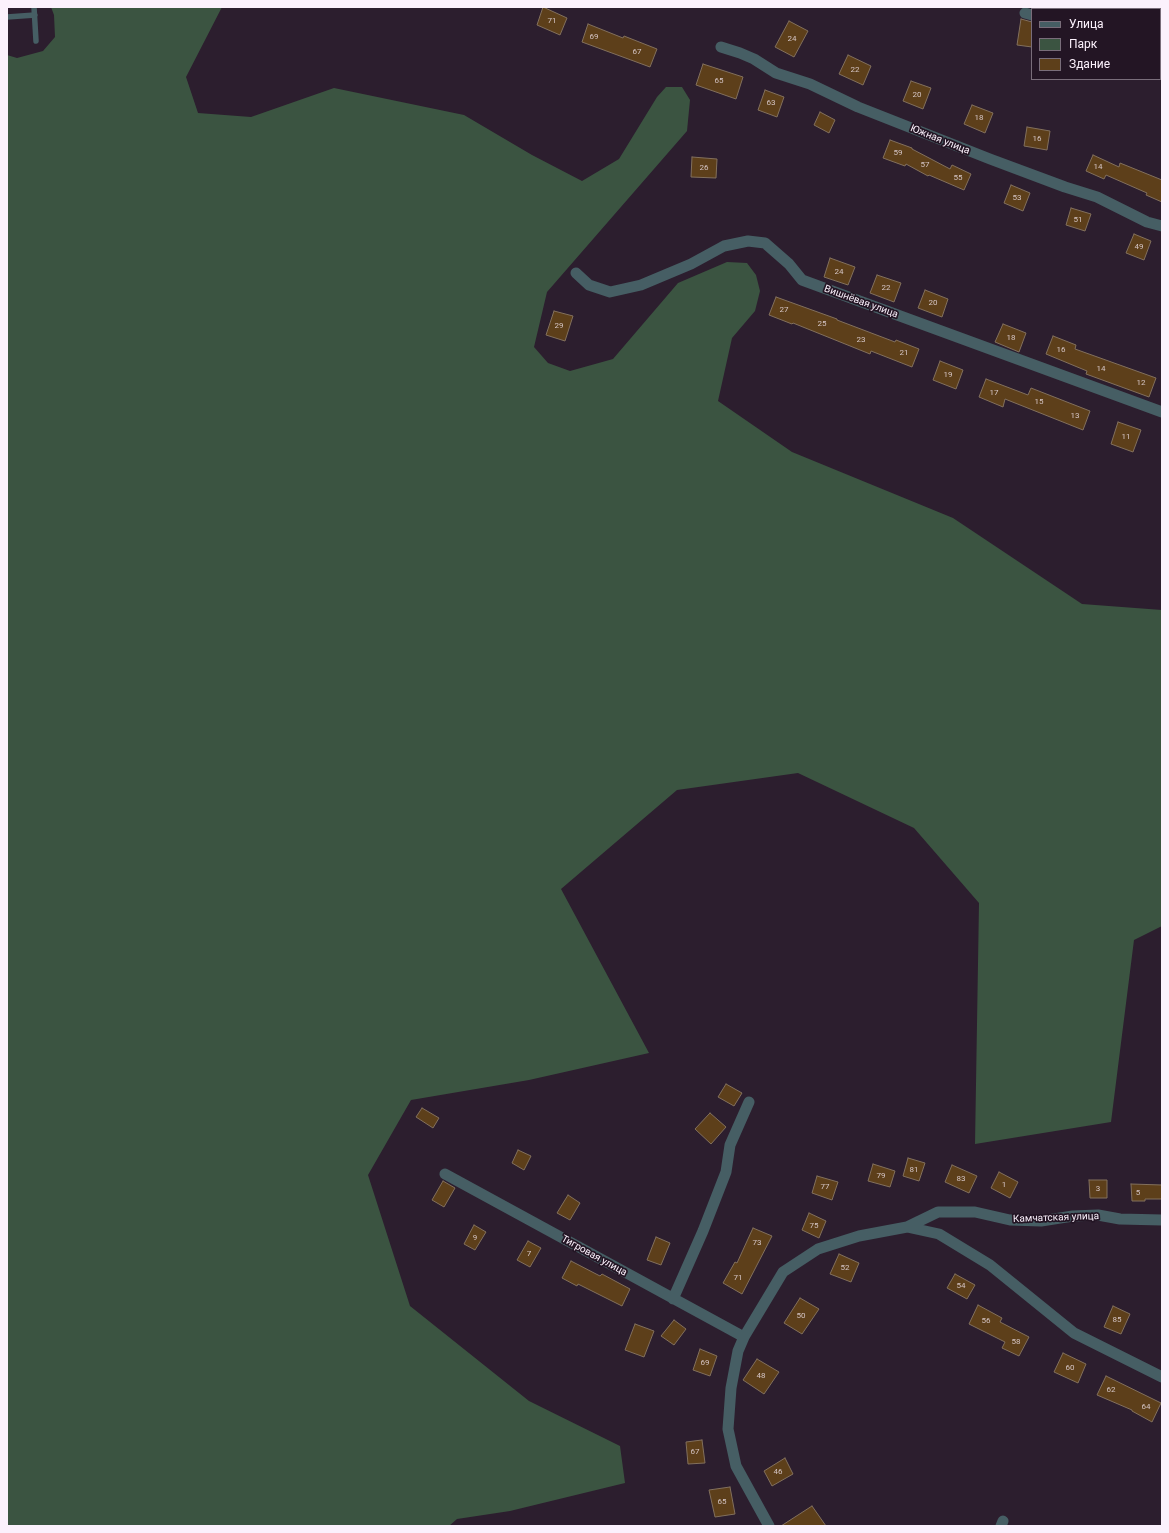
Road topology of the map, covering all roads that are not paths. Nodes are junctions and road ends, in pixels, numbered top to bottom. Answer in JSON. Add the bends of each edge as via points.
{"nodes":[{"id":1,"x":34,"y":7,"type":"edge"},
{"id":2,"x":35,"y":15,"type":"junction"},
{"id":3,"x":7,"y":17,"type":"edge"},
{"id":4,"x":36,"y":41,"type":"dead end"},
{"id":5,"x":721,"y":47,"type":"dead end"},
{"id":6,"x":1162,"y":226,"type":"edge"},
{"id":7,"x":576,"y":273,"type":"dead end"},
{"id":8,"x":1162,"y":412,"type":"edge"},
{"id":9,"x":749,"y":1102,"type":"dead end"},
{"id":10,"x":445,"y":1174,"type":"dead end"},
{"id":11,"x":1162,"y":1220,"type":"edge"},
{"id":12,"x":907,"y":1227,"type":"junction"},
{"id":13,"x":673,"y":1299,"type":"junction"},
{"id":14,"x":744,"y":1338,"type":"junction"},
{"id":15,"x":1162,"y":1377,"type":"edge"},
{"id":16,"x":769,"y":1526,"type":"edge"}],
"edges":[{"from":1,"to":2,"type":"lane"},
{"from":2,"to":3,"type":"lane"},
{"from":2,"to":4,"type":"lane"},
{"from":5,"to":6,"type":"street","name":"Южная улица","via":[[740,52],[776,73],[810,84],[858,107],[990,160],[1097,197],[1147,222]]},
{"from":7,"to":8,"type":"street","name":"Вишнёвая улица","via":[[589,285],[610,292],[641,285],[724,246],[748,241],[765,243],[789,264],[802,280]]},
{"from":9,"to":13,"type":"street","via":[[730,1145],[726,1172]]},
{"from":10,"to":13,"type":"street","name":"Тигровая улица"},
{"from":11,"to":12,"type":"street","name":"Камчатская улица","via":[[1120,1219],[1098,1215],[1041,1221],[1010,1220],[975,1212],[938,1212]]},
{"from":12,"to":14,"type":"street","via":[[859,1236],[818,1249],[783,1272]]},
{"from":12,"to":15,"type":"street","via":[[939,1234],[990,1266],[1074,1333]]},
{"from":13,"to":14,"type":"street","name":"Тигровая улица"},
{"from":14,"to":16,"type":"street","via":[[738,1351],[731,1388],[728,1429],[736,1466]]}]}
